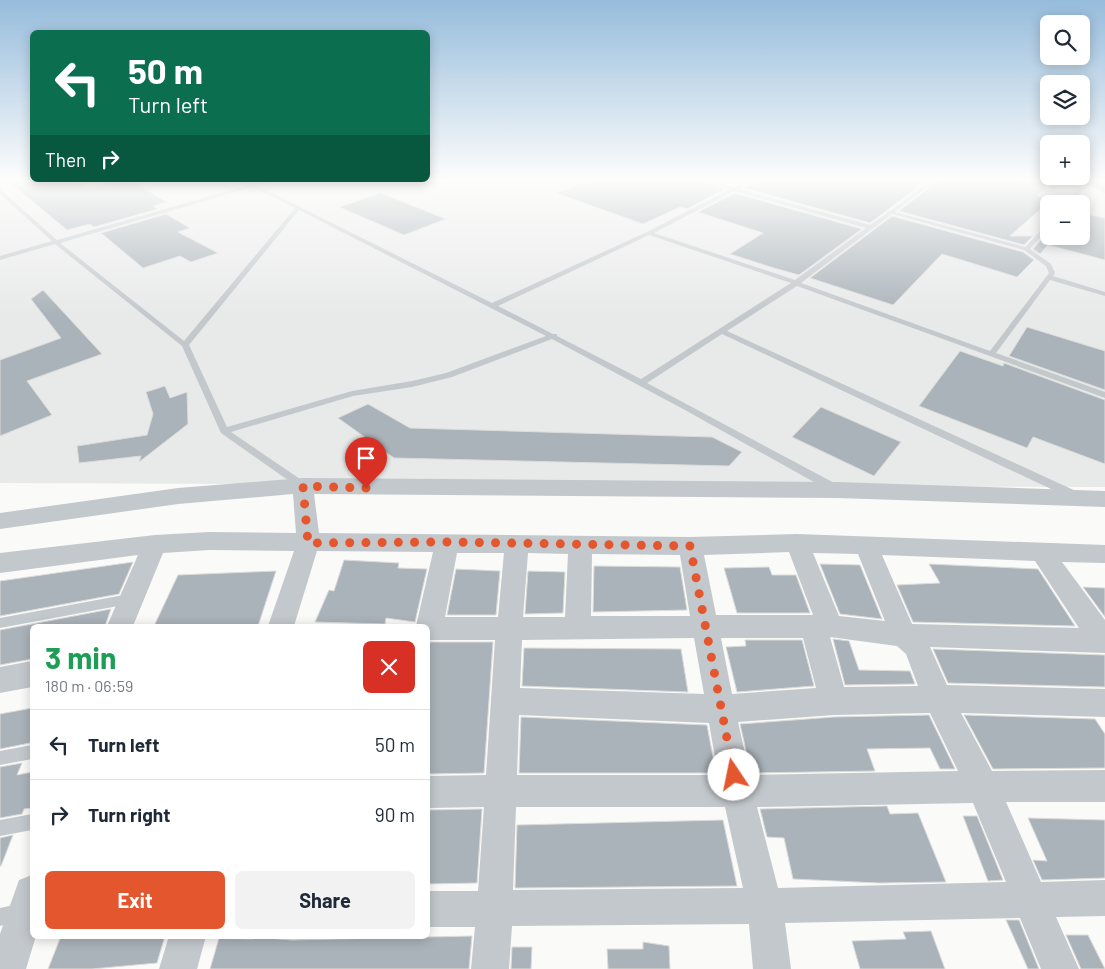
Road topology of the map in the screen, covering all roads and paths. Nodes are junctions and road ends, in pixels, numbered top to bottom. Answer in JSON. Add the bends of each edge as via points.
{"nodes":[{"id":1,"x":36,"y":224,"type":"edge"},
{"id":2,"x":117,"y":224,"type":"edge"},
{"id":3,"x":285,"y":224,"type":"edge"},
{"id":4,"x":331,"y":224,"type":"edge"},
{"id":5,"x":666,"y":224,"type":"edge"},
{"id":6,"x":859,"y":224,"type":"edge"},
{"id":7,"x":873,"y":224,"type":"edge"},
{"id":8,"x":934,"y":224,"type":"edge"},
{"id":9,"x":869,"y":227,"type":"junction"},
{"id":10,"x":649,"y":233,"type":"junction"},
{"id":11,"x":1040,"y":234,"type":"edge"},
{"id":12,"x":56,"y":242,"type":"junction"},
{"id":13,"x":1026,"y":249,"type":"junction"},
{"id":14,"x":0,"y":258,"type":"edge"},
{"id":15,"x":1048,"y":277,"type":"junction"},
{"id":16,"x":796,"y":283,"type":"junction"},
{"id":17,"x":1105,"y":294,"type":"edge"},
{"id":18,"x":494,"y":305,"type":"junction"},
{"id":19,"x":724,"y":332,"type":"junction"},
{"id":20,"x":554,"y":336,"type":"junction"},
{"id":21,"x":185,"y":345,"type":"junction"},
{"id":22,"x":992,"y":353,"type":"junction"},
{"id":23,"x":641,"y":383,"type":"junction"},
{"id":24,"x":1105,"y":395,"type":"edge"},
{"id":25,"x":224,"y":431,"type":"junction"},
{"id":26,"x":303,"y":486,"type":"junction"},
{"id":27,"x":838,"y":490,"type":"junction"},
{"id":28,"x":1082,"y":499,"type":"junction"},
{"id":29,"x":1105,"y":499,"type":"edge"},
{"id":30,"x":0,"y":519,"type":"edge"},
{"id":31,"x":447,"y":542,"type":"junction"},
{"id":32,"x":308,"y":543,"type":"junction"},
{"id":33,"x":517,"y":543,"type":"junction"},
{"id":34,"x":797,"y":543,"type":"junction"},
{"id":35,"x":155,"y":544,"type":"junction"},
{"id":36,"x":580,"y":545,"type":"junction"},
{"id":37,"x":866,"y":545,"type":"junction"},
{"id":38,"x":690,"y":546,"type":"junction"},
{"id":39,"x":1044,"y":553,"type":"junction"},
{"id":40,"x":1105,"y":554,"type":"edge"},
{"id":41,"x":0,"y":563,"type":"edge"},
{"id":42,"x":132,"y":599,"type":"junction"},
{"id":43,"x":0,"y":623,"type":"edge"},
{"id":44,"x":121,"y":624,"type":"edge"},
{"id":45,"x":282,"y":624,"type":"edge"},
{"id":46,"x":430,"y":624,"type":"edge"},
{"id":47,"x":705,"y":626,"type":"junction"},
{"id":48,"x":821,"y":626,"type":"junction"},
{"id":49,"x":508,"y":627,"type":"junction"},
{"id":50,"x":578,"y":627,"type":"junction"},
{"id":51,"x":430,"y":629,"type":"edge"},
{"id":52,"x":904,"y":635,"type":"junction"},
{"id":53,"x":1105,"y":635,"type":"edge"},
{"id":54,"x":1105,"y":640,"type":"edge"},
{"id":55,"x":30,"y":674,"type":"edge"},
{"id":56,"x":0,"y":680,"type":"edge"},
{"id":57,"x":938,"y":699,"type":"junction"},
{"id":58,"x":834,"y":701,"type":"junction"},
{"id":59,"x":506,"y":702,"type":"junction"},
{"id":60,"x":1105,"y":703,"type":"edge"},
{"id":61,"x":721,"y":709,"type":"junction"},
{"id":62,"x":30,"y":752,"type":"edge"},
{"id":63,"x":0,"y":758,"type":"edge"},
{"id":64,"x":982,"y":786,"type":"junction"},
{"id":65,"x":1105,"y":786,"type":"edge"},
{"id":66,"x":500,"y":790,"type":"junction"},
{"id":67,"x":737,"y":791,"type":"junction"},
{"id":68,"x":430,"y":792,"type":"edge"},
{"id":69,"x":30,"y":822,"type":"edge"},
{"id":70,"x":0,"y":828,"type":"edge"},
{"id":71,"x":1105,"y":898,"type":"edge"},
{"id":72,"x":1029,"y":899,"type":"junction"},
{"id":73,"x":765,"y":906,"type":"junction"},
{"id":74,"x":20,"y":907,"type":"edge"},
{"id":75,"x":495,"y":908,"type":"junction"},
{"id":76,"x":430,"y":909,"type":"edge"},
{"id":77,"x":187,"y":939,"type":"edge"},
{"id":78,"x":7,"y":969,"type":"edge"},
{"id":79,"x":178,"y":969,"type":"edge"},
{"id":80,"x":490,"y":969,"type":"edge"},
{"id":81,"x":772,"y":969,"type":"edge"},
{"id":82,"x":1060,"y":969,"type":"edge"}],
"edges":[{"from":1,"to":12,"type":"lane"},
{"from":2,"to":12,"type":"lane"},
{"from":3,"to":21,"type":"lane"},
{"from":4,"to":18,"type":"lane"},
{"from":5,"to":10,"type":"lane"},
{"from":6,"to":9,"type":"lane"},
{"from":7,"to":9,"type":"lane"},
{"from":8,"to":13,"type":"lane"},
{"from":9,"to":16,"type":"lane"},
{"from":10,"to":16,"type":"lane"},
{"from":10,"to":18,"type":"lane"},
{"from":11,"to":13,"type":"lane"},
{"from":12,"to":14,"type":"lane"},
{"from":12,"to":21,"type":"lane"},
{"from":13,"to":15,"type":"lane","via":[[1049,264],[1052,273]]},
{"from":15,"to":17,"type":"lane"},
{"from":15,"to":22,"type":"lane"},
{"from":16,"to":19,"type":"lane"},
{"from":16,"to":22,"type":"lane"},
{"from":18,"to":20,"type":"lane"},
{"from":19,"to":23,"type":"lane"},
{"from":19,"to":28,"type":"lane"},
{"from":20,"to":23,"type":"lane"},
{"from":20,"to":25,"type":"lane","via":[[449,375],[352,394]]},
{"from":21,"to":25,"type":"lane"},
{"from":22,"to":24,"type":"lane"},
{"from":23,"to":27,"type":"lane"},
{"from":25,"to":26,"type":"lane"},
{"from":26,"to":27,"type":"street"},
{"from":26,"to":30,"type":"street","via":[[178,496]]},
{"from":26,"to":32,"type":"street"},
{"from":27,"to":28,"type":"street"},
{"from":28,"to":29,"type":"street"},
{"from":31,"to":32,"type":"street"},
{"from":31,"to":33,"type":"street"},
{"from":31,"to":46,"type":"street"},
{"from":32,"to":35,"type":"street","via":[[208,541]]},
{"from":32,"to":45,"type":"street"},
{"from":33,"to":36,"type":"street"},
{"from":33,"to":49,"type":"street"},
{"from":34,"to":37,"type":"street"},
{"from":34,"to":38,"type":"street"},
{"from":34,"to":48,"type":"street"},
{"from":35,"to":41,"type":"street"},
{"from":35,"to":42,"type":"street"},
{"from":36,"to":38,"type":"street"},
{"from":36,"to":50,"type":"street"},
{"from":37,"to":39,"type":"street"},
{"from":37,"to":52,"type":"street"},
{"from":38,"to":47,"type":"street"},
{"from":39,"to":40,"type":"street"},
{"from":39,"to":53,"type":"street","via":[[1091,624]]},
{"from":42,"to":43,"type":"lane"},
{"from":42,"to":44,"type":"street"},
{"from":47,"to":48,"type":"street"},
{"from":47,"to":50,"type":"street"},
{"from":47,"to":61,"type":"street"},
{"from":48,"to":52,"type":"street"},
{"from":48,"to":58,"type":"street"},
{"from":49,"to":50,"type":"street"},
{"from":49,"to":51,"type":"street"},
{"from":49,"to":59,"type":"street"},
{"from":52,"to":54,"type":"street"},
{"from":52,"to":57,"type":"street","via":[[916,646]]},
{"from":55,"to":56,"type":"street"},
{"from":57,"to":58,"type":"street"},
{"from":57,"to":60,"type":"street"},
{"from":57,"to":64,"type":"street"},
{"from":58,"to":61,"type":"street"},
{"from":59,"to":61,"type":"street"},
{"from":59,"to":66,"type":"street"},
{"from":61,"to":67,"type":"street"},
{"from":62,"to":63,"type":"lane"},
{"from":64,"to":65,"type":"street"},
{"from":64,"to":67,"type":"street"},
{"from":64,"to":72,"type":"street"},
{"from":66,"to":67,"type":"street"},
{"from":66,"to":68,"type":"street"},
{"from":66,"to":75,"type":"street"},
{"from":67,"to":73,"type":"street"},
{"from":69,"to":70,"type":"lane"},
{"from":71,"to":72,"type":"street"},
{"from":72,"to":73,"type":"street"},
{"from":72,"to":82,"type":"street"},
{"from":73,"to":75,"type":"street"},
{"from":73,"to":81,"type":"street"},
{"from":74,"to":78,"type":"street"},
{"from":75,"to":76,"type":"street"},
{"from":75,"to":80,"type":"street"},
{"from":77,"to":79,"type":"street"}]}
